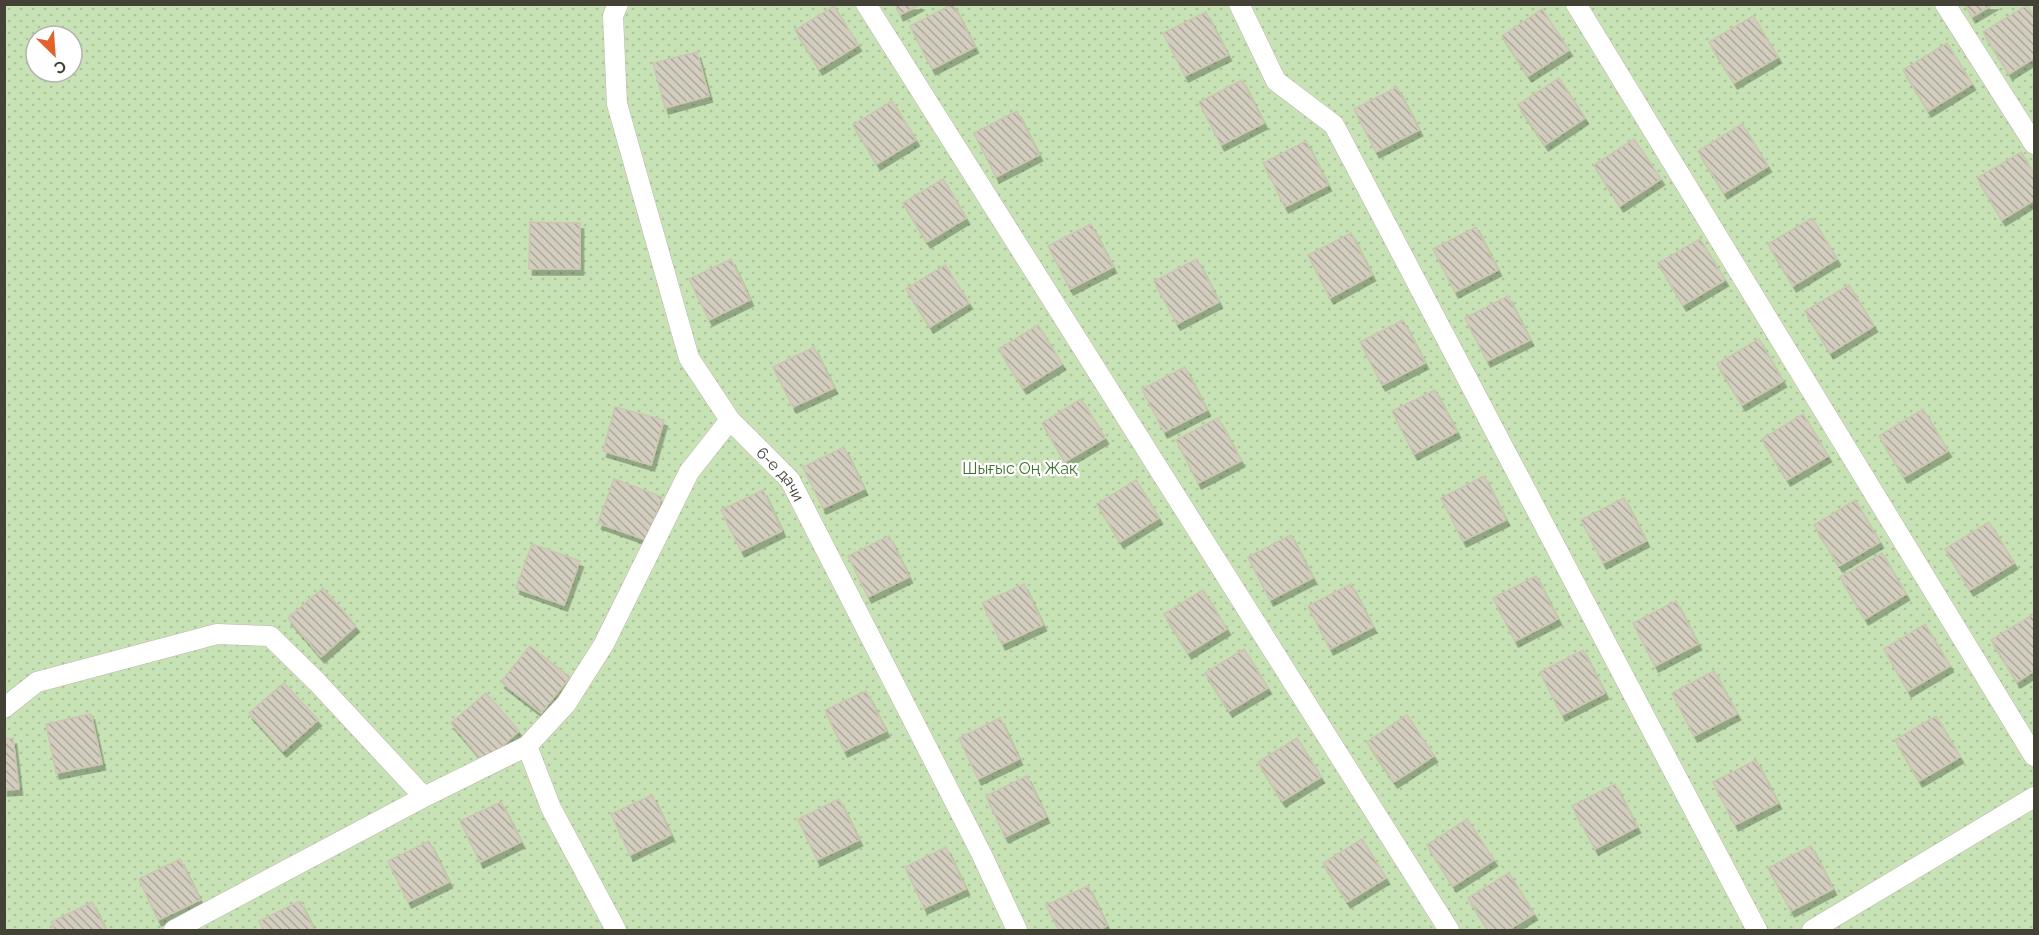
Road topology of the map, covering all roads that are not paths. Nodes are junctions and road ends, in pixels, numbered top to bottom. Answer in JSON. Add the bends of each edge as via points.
{"nodes":[{"id":1,"x":618,"y":4,"type":"edge"},
{"id":2,"x":866,"y":4,"type":"edge"},
{"id":3,"x":1239,"y":4,"type":"edge"},
{"id":4,"x":1576,"y":4,"type":"edge"},
{"id":5,"x":1945,"y":4,"type":"edge"},
{"id":6,"x":2034,"y":144,"type":"edge"},
{"id":7,"x":730,"y":420,"type":"junction"},
{"id":8,"x":4,"y":708,"type":"edge"},
{"id":9,"x":527,"y":746,"type":"junction"},
{"id":10,"x":2034,"y":756,"type":"edge"},
{"id":11,"x":424,"y":797,"type":"junction"},
{"id":12,"x":2034,"y":797,"type":"edge"},
{"id":13,"x":174,"y":930,"type":"edge"},
{"id":14,"x":616,"y":930,"type":"edge"},
{"id":15,"x":1017,"y":930,"type":"edge"},
{"id":16,"x":1449,"y":930,"type":"edge"},
{"id":17,"x":1757,"y":930,"type":"edge"},
{"id":18,"x":1812,"y":930,"type":"edge"}],
"edges":[{"from":1,"to":7,"type":"lane","name":"6-е дачи","via":[[613,16],[617,104],[689,358]]},
{"from":2,"to":16,"type":"lane"},
{"from":3,"to":17,"type":"lane","via":[[1276,81],[1334,125]]},
{"from":4,"to":10,"type":"lane"},
{"from":5,"to":6,"type":"lane"},
{"from":7,"to":9,"type":"lane","via":[[689,471],[604,644],[566,704]]},
{"from":7,"to":15,"type":"lane","name":"6-е дачи","via":[[790,480]]},
{"from":8,"to":11,"type":"lane","via":[[37,682],[217,634],[270,636]]},
{"from":9,"to":11,"type":"lane"},
{"from":9,"to":14,"type":"lane","via":[[551,808]]},
{"from":11,"to":13,"type":"lane"},
{"from":12,"to":18,"type":"lane"}]}
